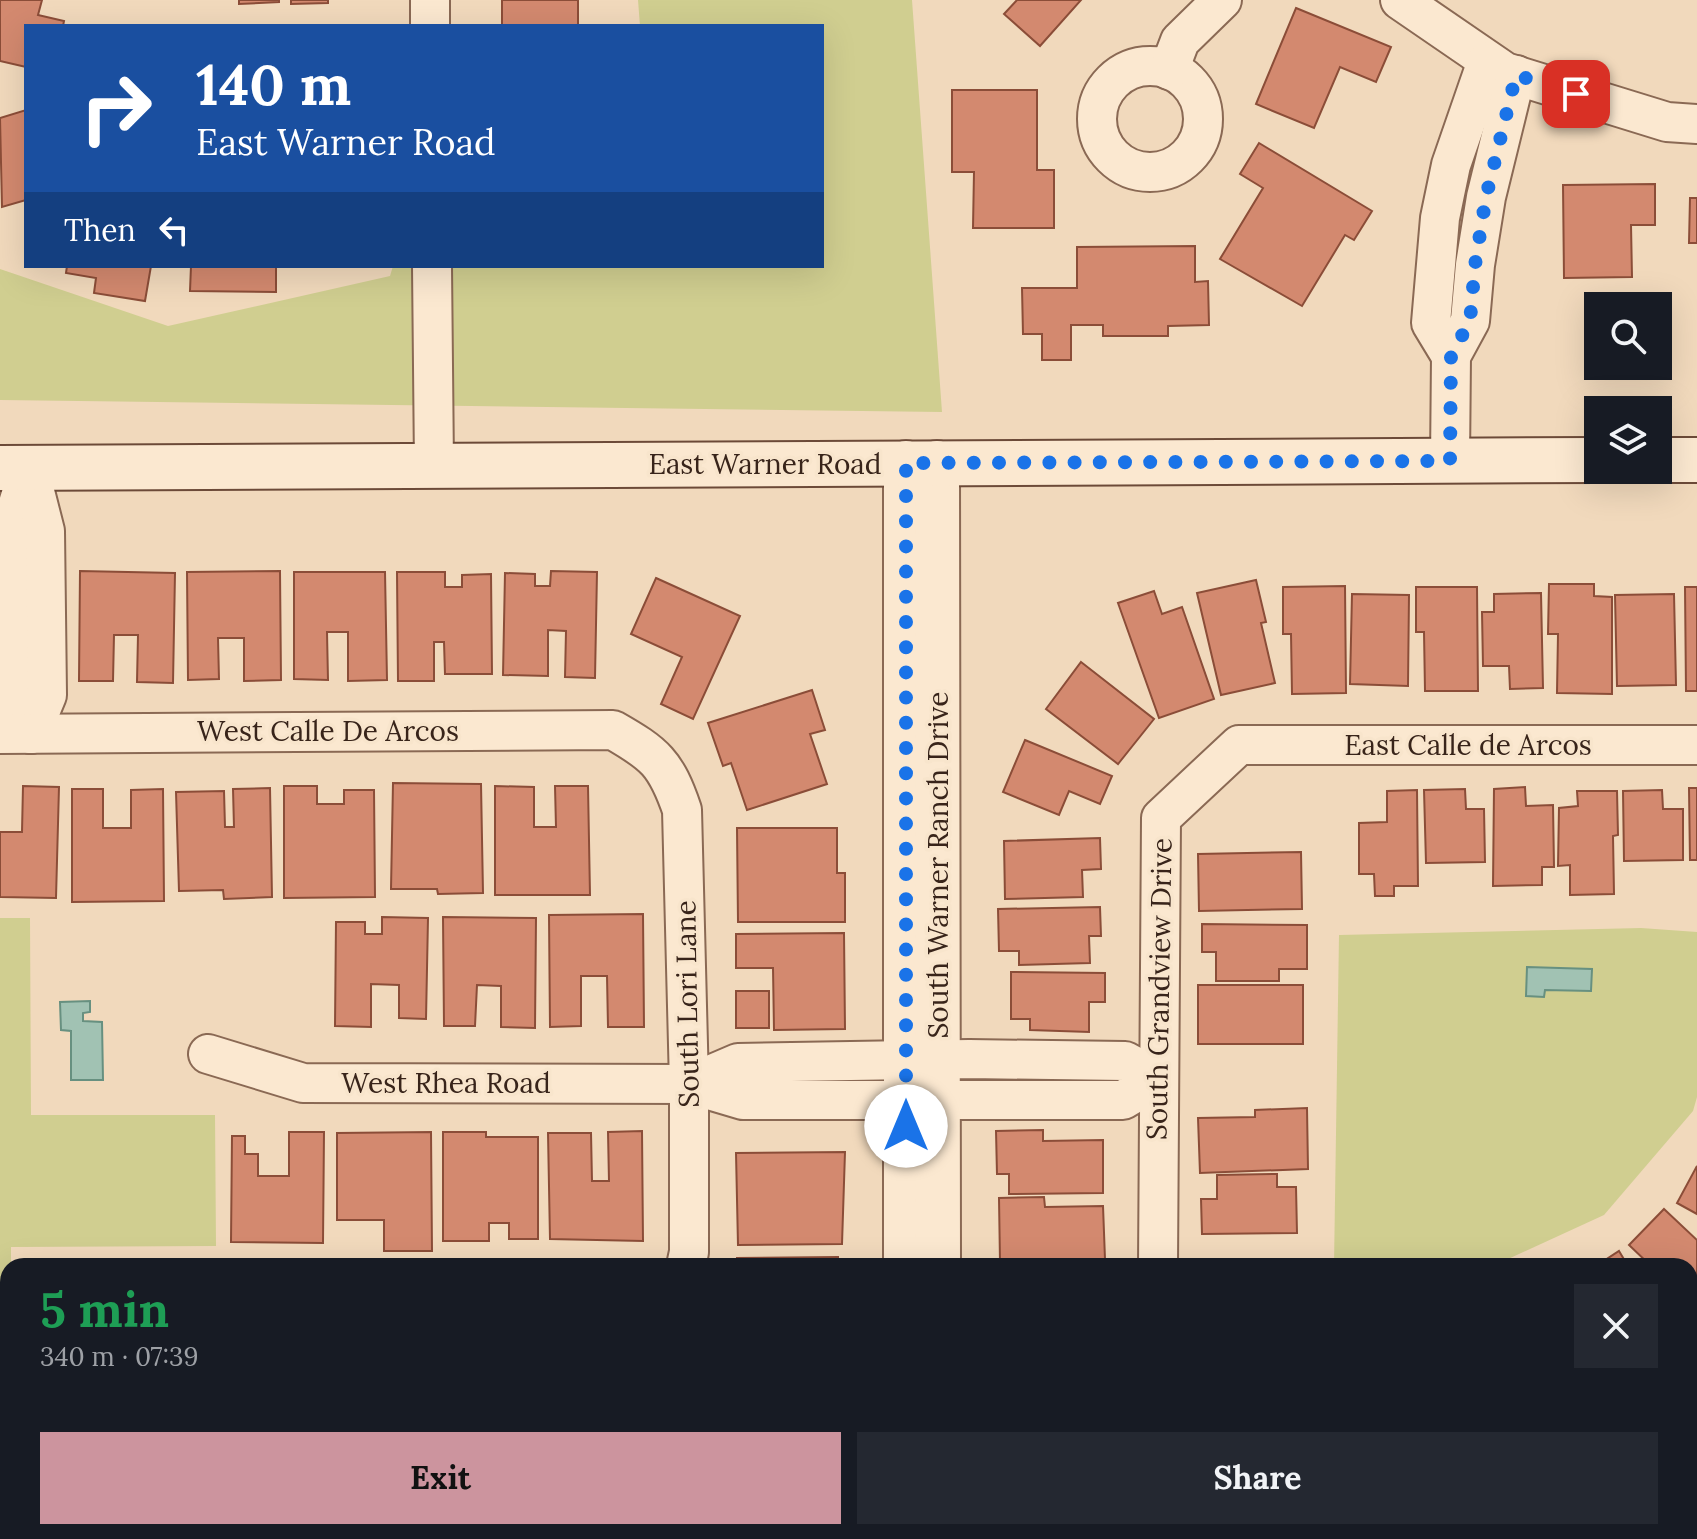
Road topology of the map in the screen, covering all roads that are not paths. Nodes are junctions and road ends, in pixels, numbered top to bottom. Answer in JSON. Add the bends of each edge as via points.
{"nodes":[{"id":1,"x":430,"y":0,"type":"edge"},
{"id":2,"x":1222,"y":0,"type":"edge"},
{"id":3,"x":1400,"y":0,"type":"edge"},
{"id":4,"x":430,"y":24,"type":"edge"},
{"id":5,"x":1501,"y":68,"type":"junction"},
{"id":6,"x":1169,"y":70,"type":"dead end"},
{"id":7,"x":1697,"y":124,"type":"edge"},
{"id":8,"x":1445,"y":193,"type":"junction"},
{"id":9,"x":1485,"y":204,"type":"junction"},
{"id":10,"x":432,"y":268,"type":"edge"},
{"id":11,"x":1451,"y":356,"type":"junction"},
{"id":12,"x":1584,"y":460,"type":"edge"},
{"id":13,"x":1672,"y":460,"type":"edge"},
{"id":14,"x":1697,"y":460,"type":"edge"},
{"id":15,"x":1450,"y":461,"type":"junction"},
{"id":16,"x":922,"y":463,"type":"junction"},
{"id":17,"x":434,"y":466,"type":"junction"},
{"id":18,"x":14,"y":468,"type":"edge"},
{"id":19,"x":15,"y":734,"type":"edge"},
{"id":20,"x":1239,"y":745,"type":"joint"},
{"id":21,"x":1697,"y":745,"type":"edge"},
{"id":22,"x":649,"y":751,"type":"joint"},
{"id":23,"x":208,"y":1054,"type":"dead end"},
{"id":24,"x":923,"y":1079,"type":"junction"},
{"id":25,"x":1158,"y":1079,"type":"junction"},
{"id":26,"x":689,"y":1084,"type":"junction"},
{"id":27,"x":688,"y":1258,"type":"edge"},
{"id":28,"x":907,"y":1258,"type":"edge"},
{"id":29,"x":937,"y":1258,"type":"edge"},
{"id":30,"x":1158,"y":1258,"type":"edge"}],
"edges":[{"from":1,"to":4,"type":"street"},
{"from":2,"to":6,"type":"street","via":[[1180,41]]},
{"from":3,"to":5,"type":"street"},
{"from":5,"to":7,"type":"street","via":[[1667,122]]},
{"from":5,"to":8,"type":"street","via":[[1451,165]]},
{"from":5,"to":9,"type":"street"},
{"from":8,"to":9,"type":"street"},
{"from":8,"to":11,"type":"street","via":[[1431,323]]},
{"from":9,"to":11,"type":"street","via":[[1470,321]]},
{"from":10,"to":17,"type":"street"},
{"from":11,"to":15,"type":"street"},
{"from":12,"to":15,"type":"main road","name":"East Warner Road"},
{"from":13,"to":14,"type":"main road"},
{"from":15,"to":16,"type":"main road","name":"East Warner Road"},
{"from":16,"to":17,"type":"main road","name":"East Warner Road"},
{"from":16,"to":24,"type":"main road","name":"South Warner Ranch Drive"},
{"from":17,"to":18,"type":"main road","name":"East Warner Road"},
{"from":18,"to":19,"type":"street","via":[[9,695]]},
{"from":19,"to":22,"type":"street","name":"West Calle De Arcos","via":[[600,729],[613,730]]},
{"from":20,"to":21,"type":"street","name":"East Calle de Arcos"},
{"from":20,"to":25,"type":"street","name":"South Grandview Drive","via":[[1161,818]]},
{"from":22,"to":26,"type":"street","name":"South Lori Lane","via":[[671,778],[682,810]]},
{"from":23,"to":26,"type":"street","name":"West Rhea Road","via":[[303,1083]]},
{"from":24,"to":25,"type":"street","name":"West Rhea Road","via":[[1123,1100]]},
{"from":24,"to":26,"type":"street","name":"West Rhea Road","via":[[738,1063]]},
{"from":24,"to":28,"type":"main road","name":"South Warner Ranch Drive"},
{"from":24,"to":29,"type":"main road","name":"South Warner Ranch Drive"},
{"from":25,"to":30,"type":"street","name":"South Grandview Drive"},
{"from":26,"to":27,"type":"street","name":"South Lori Lane"}]}
